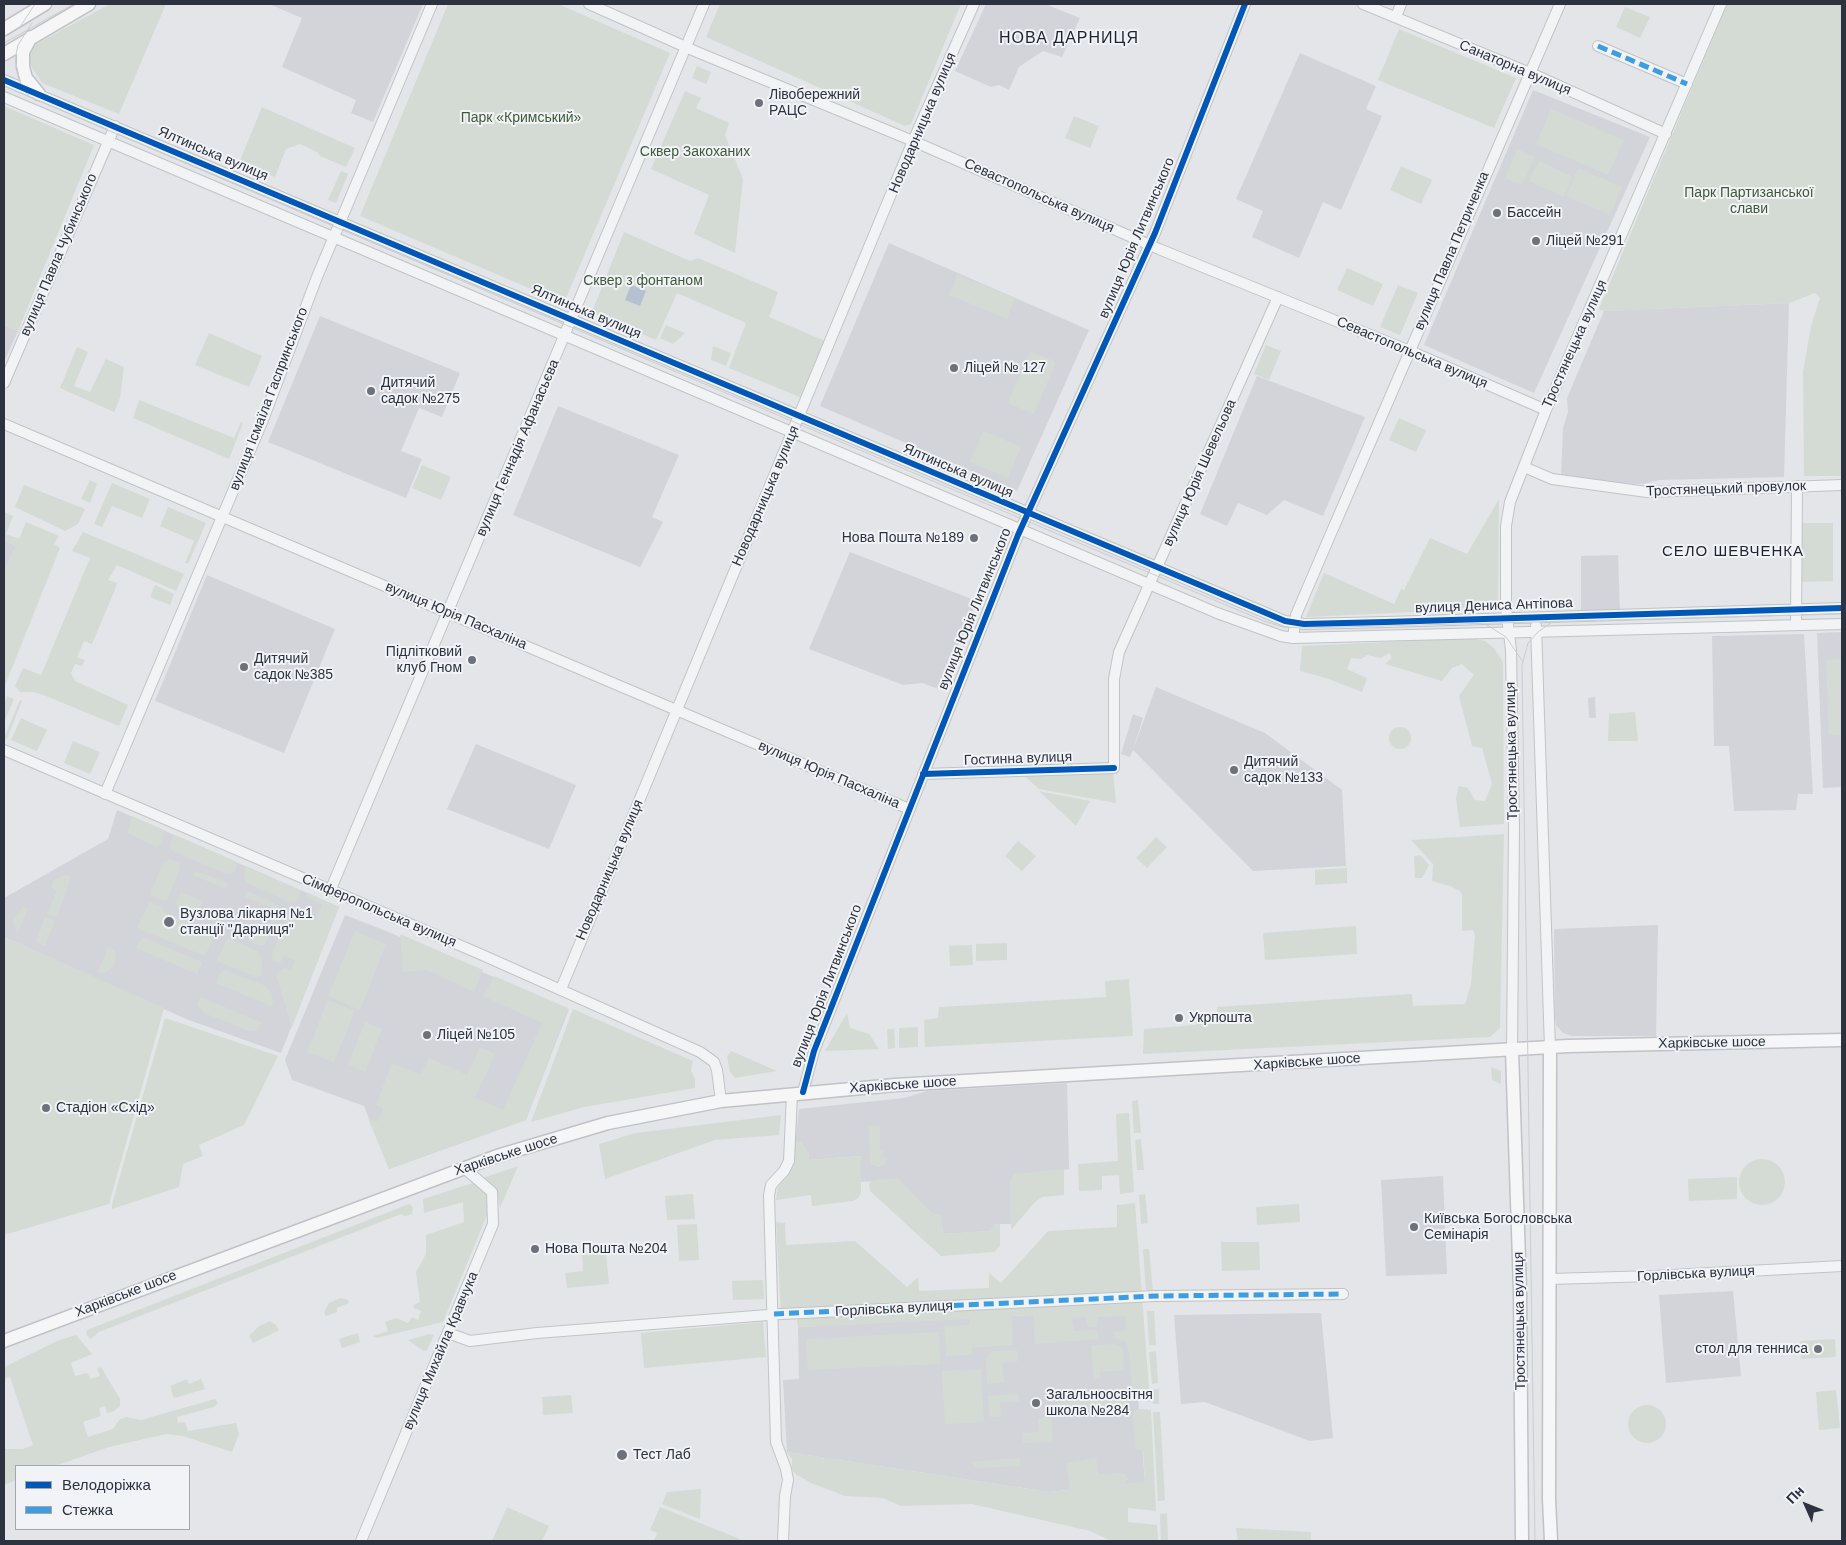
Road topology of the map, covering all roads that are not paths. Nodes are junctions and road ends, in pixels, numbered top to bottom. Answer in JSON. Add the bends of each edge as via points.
{"nodes":[{"id":1,"x":45,"y":4,"type":"edge"},
{"id":2,"x":89,"y":4,"type":"edge"},
{"id":3,"x":432,"y":4,"type":"edge"},
{"id":4,"x":589,"y":4,"type":"edge"},
{"id":5,"x":704,"y":4,"type":"edge"},
{"id":6,"x":974,"y":4,"type":"edge"},
{"id":7,"x":1245,"y":4,"type":"edge"},
{"id":8,"x":1363,"y":4,"type":"edge"},
{"id":9,"x":1401,"y":4,"type":"edge"},
{"id":10,"x":1560,"y":4,"type":"edge"},
{"id":11,"x":1722,"y":4,"type":"edge"},
{"id":12,"x":1396,"y":17,"type":"junction"},
{"id":13,"x":4,"y":29,"type":"edge"},
{"id":14,"x":31,"y":37,"type":"junction"},
{"id":15,"x":1598,"y":46,"type":"dead end"},
{"id":16,"x":686,"y":47,"type":"junction"},
{"id":17,"x":4,"y":54,"type":"edge"},
{"id":18,"x":1528,"y":73,"type":"junction"},
{"id":19,"x":4,"y":80,"type":"edge"},
{"id":20,"x":1687,"y":84,"type":"junction"},
{"id":21,"x":39,"y":94,"type":"junction"},
{"id":22,"x":4,"y":97,"type":"edge"},
{"id":23,"x":115,"y":126,"type":"junction"},
{"id":24,"x":1666,"y":134,"type":"junction"},
{"id":25,"x":914,"y":141,"type":"junction"},
{"id":26,"x":108,"y":142,"type":"junction"},
{"id":27,"x":340,"y":221,"type":"junction"},
{"id":28,"x":333,"y":238,"type":"junction"},
{"id":29,"x":1150,"y":244,"type":"junction"},
{"id":30,"x":1278,"y":297,"type":"junction"},
{"id":31,"x":572,"y":320,"type":"junction"},
{"id":32,"x":565,"y":336,"type":"junction"},
{"id":33,"x":1409,"y":351,"type":"junction"},
{"id":34,"x":4,"y":383,"type":"edge"},
{"id":35,"x":1546,"y":410,"type":"junction"},
{"id":36,"x":800,"y":417,"type":"junction"},
{"id":37,"x":4,"y":424,"type":"edge"},
{"id":38,"x":793,"y":433,"type":"junction"},
{"id":39,"x":1524,"y":468,"type":"junction"},
{"id":40,"x":1842,"y":485,"type":"edge"},
{"id":41,"x":1797,"y":486,"type":"junction"},
{"id":42,"x":1028,"y":514,"type":"junction"},
{"id":43,"x":222,"y":516,"type":"junction"},
{"id":44,"x":1021,"y":529,"type":"junction"},
{"id":45,"x":1158,"y":568,"type":"junction"},
{"id":46,"x":1150,"y":584,"type":"junction"},
{"id":47,"x":1842,"y":608,"type":"edge"},
{"id":48,"x":1797,"y":610,"type":"junction"},
{"id":49,"x":448,"y":611,"type":"junction"},
{"id":50,"x":1536,"y":618,"type":"junction"},
{"id":51,"x":1507,"y":619,"type":"junction"},
{"id":52,"x":1295,"y":623,"type":"junction"},
{"id":53,"x":1842,"y":624,"type":"edge"},
{"id":54,"x":1796,"y":625,"type":"junction"},
{"id":55,"x":1537,"y":632,"type":"junction"},
{"id":56,"x":1509,"y":633,"type":"junction"},
{"id":57,"x":1292,"y":638,"type":"junction"},
{"id":58,"x":678,"y":710,"type":"junction"},
{"id":59,"x":4,"y":750,"type":"edge"},
{"id":60,"x":1114,"y":768,"type":"joint"},
{"id":61,"x":923,"y":774,"type":"junction"},
{"id":62,"x":105,"y":794,"type":"junction"},
{"id":63,"x":909,"y":809,"type":"junction"},
{"id":64,"x":330,"y":891,"type":"junction"},
{"id":65,"x":561,"y":989,"type":"junction"},
{"id":66,"x":1842,"y":1040,"type":"edge"},
{"id":67,"x":1550,"y":1048,"type":"junction"},
{"id":68,"x":1512,"y":1051,"type":"junction"},
{"id":69,"x":797,"y":1093,"type":"junction"},
{"id":70,"x":721,"y":1101,"type":"junction"},
{"id":71,"x":464,"y":1168,"type":"junction"},
{"id":72,"x":1842,"y":1266,"type":"edge"},
{"id":73,"x":1550,"y":1279,"type":"junction"},
{"id":74,"x":1343,"y":1294,"type":"dead end"},
{"id":75,"x":774,"y":1314,"type":"junction"},
{"id":76,"x":448,"y":1333,"type":"junction"},
{"id":77,"x":4,"y":1341,"type":"edge"},
{"id":78,"x":361,"y":1541,"type":"edge"},
{"id":79,"x":783,"y":1541,"type":"edge"},
{"id":80,"x":1522,"y":1541,"type":"edge"},
{"id":81,"x":1551,"y":1541,"type":"edge"}],
"edges":[{"from":1,"to":13,"type":"main road"},
{"from":2,"to":14,"type":"main road"},
{"from":3,"to":27,"type":"street","name":"вулиця Ісмаїла Гаспринського"},
{"from":4,"to":16,"type":"street","name":"Севастопольська вулиця"},
{"from":5,"to":16,"type":"street","name":"вулиця Геннадія Афанасьєва"},
{"from":6,"to":25,"type":"street","name":"Новодарницька вулиця"},
{"from":7,"to":29,"type":"street","name":"вулиця Юрія Литвинського"},
{"from":8,"to":12,"type":"street","name":"Санаторна вулиця"},
{"from":9,"to":12,"type":"street"},
{"from":10,"to":18,"type":"street","name":"вулиця Павла Петриченка"},
{"from":11,"to":20,"type":"street","name":"Тростянецька вулиця"},
{"from":12,"to":18,"type":"street","name":"Санаторна вулиця"},
{"from":14,"to":17,"type":"main road"},
{"from":14,"to":21,"type":"main road","via":[[23,52],[23,67],[26,78]]},
{"from":15,"to":20,"type":"street"},
{"from":16,"to":25,"type":"street","name":"Севастопольська вулиця"},
{"from":16,"to":31,"type":"street","name":"вулиця Геннадія Афанасьєва"},
{"from":18,"to":24,"type":"street","name":"Санаторна вулиця"},
{"from":18,"to":33,"type":"street","name":"вулиця Павла Петриченка"},
{"from":19,"to":21,"type":"street","name":"Ялтинська вулиця"},
{"from":20,"to":24,"type":"street","name":"Тростянецька вулиця"},
{"from":21,"to":23,"type":"street","name":"Ялтинська вулиця"},
{"from":22,"to":26,"type":"street","name":"Ялтинська вулиця"},
{"from":23,"to":26,"type":"street","name":"вулиця Павла Чубинського"},
{"from":23,"to":27,"type":"street","name":"Ялтинська вулиця"},
{"from":24,"to":35,"type":"street","name":"Тростянецька вулиця"},
{"from":25,"to":29,"type":"street","name":"Севастопольська вулиця"},
{"from":25,"to":36,"type":"street","name":"Новодарницька вулиця"},
{"from":26,"to":28,"type":"street","name":"Ялтинська вулиця"},
{"from":26,"to":34,"type":"street","name":"вулиця Павла Чубинського"},
{"from":27,"to":28,"type":"street","name":"вулиця Ісмаїла Гаспринського"},
{"from":27,"to":31,"type":"street","name":"Ялтинська вулиця"},
{"from":28,"to":32,"type":"street","name":"Ялтинська вулиця"},
{"from":28,"to":43,"type":"street","name":"вулиця Ісмаїла Гаспринського"},
{"from":29,"to":30,"type":"street","name":"Севастопольська вулиця"},
{"from":29,"to":42,"type":"street","name":"вулиця Юрія Литвинського"},
{"from":30,"to":33,"type":"street","name":"Севастопольська вулиця"},
{"from":30,"to":45,"type":"street","name":"вулиця Юрія Шевельова"},
{"from":31,"to":32,"type":"street","name":"вулиця Геннадія Афанасьєва"},
{"from":31,"to":36,"type":"street","name":"Ялтинська вулиця"},
{"from":32,"to":38,"type":"street","name":"Ялтинська вулиця"},
{"from":32,"to":49,"type":"street","name":"вулиця Геннадія Афанасьєва"},
{"from":33,"to":35,"type":"street","name":"Севастопольська вулиця"},
{"from":33,"to":52,"type":"street","name":"вулиця Павла Петриченка"},
{"from":35,"to":39,"type":"street","name":"Тростянецька вулиця"},
{"from":36,"to":38,"type":"street","name":"Новодарницька вулиця"},
{"from":36,"to":42,"type":"street","name":"Ялтинська вулиця"},
{"from":37,"to":43,"type":"street","name":"вулиця Юрія Пасхаліна"},
{"from":38,"to":44,"type":"street","name":"Ялтинська вулиця"},
{"from":38,"to":58,"type":"street","name":"Новодарницька вулиця"},
{"from":39,"to":41,"type":"street","name":"Тростянецький провулок","via":[[1552,480],[1647,492]]},
{"from":39,"to":51,"type":"street","name":"Тростянецька вулиця","via":[[1510,502],[1506,526]]},
{"from":40,"to":41,"type":"street","name":"Тростянецький провулок"},
{"from":41,"to":48,"type":"street"},
{"from":42,"to":44,"type":"street","name":"вулиця Юрія Литвинського"},
{"from":42,"to":45,"type":"street","name":"Ялтинська вулиця"},
{"from":43,"to":49,"type":"street","name":"вулиця Юрія Пасхаліна"},
{"from":43,"to":62,"type":"street","name":"вулиця Ісмаїла Гаспринського"},
{"from":44,"to":46,"type":"street","name":"Ялтинська вулиця"},
{"from":44,"to":61,"type":"street","name":"вулиця Юрія Литвинського"},
{"from":45,"to":46,"type":"street","name":"вулиця Юрія Шевельова"},
{"from":45,"to":52,"type":"street","name":"вулиця Дениса Антіпова"},
{"from":46,"to":57,"type":"street","name":"вулиця Дениса Антіпова","via":[[1267,632]]},
{"from":46,"to":60,"type":"street","name":"вулиця Юрія Шевельова","via":[[1119,652],[1114,679]]},
{"from":47,"to":48,"type":"street","name":"вулиця Дениса Антіпова"},
{"from":48,"to":50,"type":"street","name":"вулиця Дениса Антіпова"},
{"from":48,"to":54,"type":"street"},
{"from":49,"to":58,"type":"street","name":"вулиця Юрія Пасхаліна"},
{"from":49,"to":64,"type":"street","name":"вулиця Геннадія Афанасьєва"},
{"from":50,"to":51,"type":"street","name":"вулиця Дениса Антіпова"},
{"from":50,"to":55,"type":"street","name":"Тростянецька вулиця"},
{"from":51,"to":52,"type":"street","name":"вулиця Дениса Антіпова"},
{"from":51,"to":56,"type":"street","name":"Тростянецька вулиця"},
{"from":52,"to":57,"type":"street","name":"вулиця Павла Петриченка"},
{"from":53,"to":54,"type":"street","name":"вулиця Дениса Антіпова"},
{"from":54,"to":55,"type":"street","name":"вулиця Дениса Антіпова"},
{"from":55,"to":56,"type":"street","name":"вулиця Дениса Антіпова"},
{"from":55,"to":67,"type":"street","name":"Тростянецька вулиця"},
{"from":56,"to":57,"type":"street","name":"вулиця Дениса Антіпова"},
{"from":56,"to":68,"type":"street","name":"Тростянецька вулиця","via":[[1514,829]]},
{"from":58,"to":63,"type":"street","name":"вулиця Юрія Пасхаліна"},
{"from":58,"to":65,"type":"street","name":"Новодарницька вулиця"},
{"from":59,"to":62,"type":"street","name":"Сімферопольська вулиця"},
{"from":60,"to":61,"type":"street","name":"Гостинна вулиця"},
{"from":61,"to":63,"type":"street","name":"вулиця Юрія Литвинського"},
{"from":62,"to":64,"type":"street","name":"Сімферопольська вулиця"},
{"from":63,"to":69,"type":"street","name":"вулиця Юрія Литвинського"},
{"from":64,"to":65,"type":"street","name":"Сімферопольська вулиця"},
{"from":65,"to":70,"type":"street","name":"Сімферопольська вулиця","via":[[707,1056],[717,1070]]},
{"from":66,"to":67,"type":"main road","name":"Харківське шосе"},
{"from":67,"to":68,"type":"main road","name":"Харківське шосе"},
{"from":67,"to":73,"type":"main road","name":"Тростянецька вулиця"},
{"from":68,"to":69,"type":"main road","name":"Харківське шосе"},
{"from":68,"to":80,"type":"main road","name":"Тростянецька вулиця","via":[[1520,1290]]},
{"from":69,"to":70,"type":"main road","name":"Харківське шосе"},
{"from":69,"to":75,"type":"street","name":"вулиця Юрія Литвинського","via":[[789,1161],[771,1185],[769,1195]]},
{"from":70,"to":71,"type":"main road","name":"Харківське шосе","via":[[608,1123]]},
{"from":71,"to":76,"type":"street","name":"вулиця Михайла Кравчука","via":[[492,1192],[493,1224]]},
{"from":71,"to":77,"type":"main road","name":"Харківське шосе"},
{"from":72,"to":73,"type":"street","name":"Горлівська вулиця"},
{"from":73,"to":81,"type":"main road","name":"Тростянецька вулиця"},
{"from":74,"to":75,"type":"street","name":"Горлівська вулиця","via":[[1156,1296]]},
{"from":75,"to":76,"type":"street","name":"Горлівська вулиця","via":[[470,1341]]},
{"from":75,"to":79,"type":"street","name":"вулиця Юрія Литвинського","via":[[776,1442],[788,1480]]},
{"from":76,"to":78,"type":"street","name":"вулиця Михайла Кравчука"}]}
